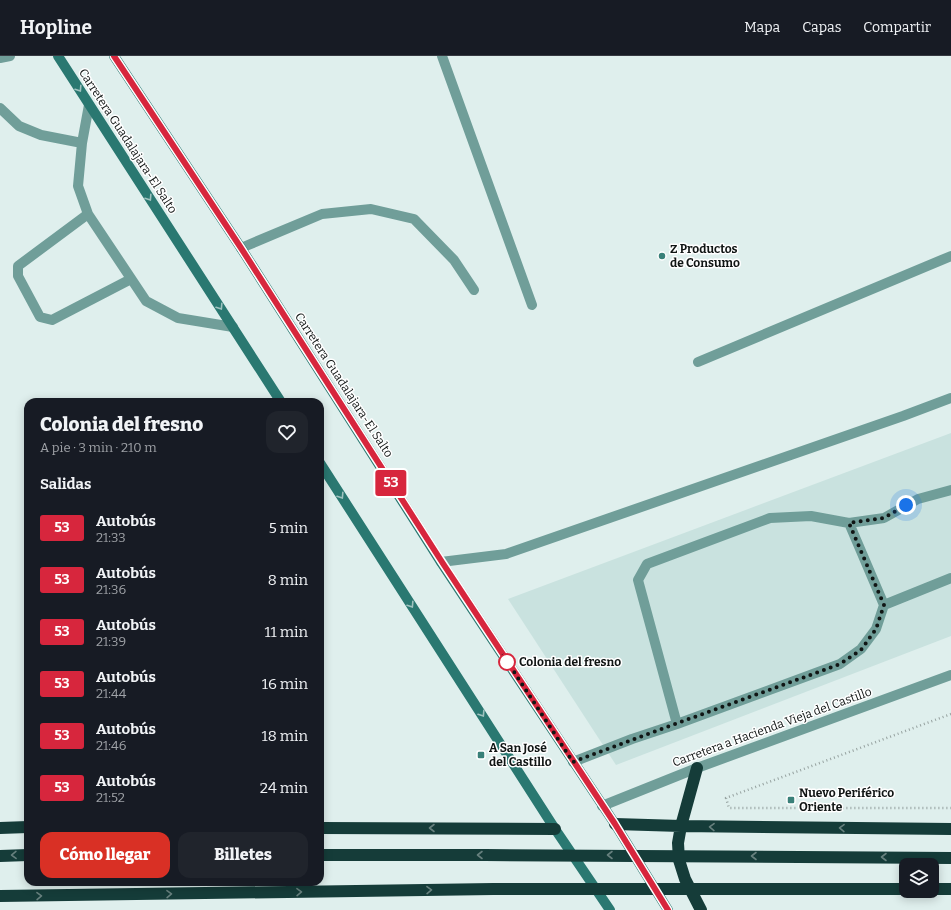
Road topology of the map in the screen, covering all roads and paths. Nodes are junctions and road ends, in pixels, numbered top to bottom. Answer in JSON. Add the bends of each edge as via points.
{"nodes":[{"id":1,"x":10,"y":56,"type":"edge"},
{"id":2,"x":58,"y":56,"type":"edge"},
{"id":3,"x":114,"y":56,"type":"edge"},
{"id":4,"x":442,"y":56,"type":"edge"},
{"id":5,"x":0,"y":58,"type":"edge"},
{"id":6,"x":89,"y":105,"type":"junction"},
{"id":7,"x":0,"y":108,"type":"edge"},
{"id":8,"x":82,"y":143,"type":"junction"},
{"id":9,"x":88,"y":214,"type":"junction"},
{"id":10,"x":241,"y":248,"type":"junction"},
{"id":11,"x":951,"y":256,"type":"edge"},
{"id":12,"x":131,"y":279,"type":"junction"},
{"id":13,"x":474,"y":290,"type":"dead end"},
{"id":14,"x":532,"y":305,"type":"dead end"},
{"id":15,"x":232,"y":327,"type":"junction"},
{"id":16,"x":698,"y":362,"type":"dead end"},
{"id":17,"x":278,"y":398,"type":"edge"},
{"id":18,"x":951,"y":398,"type":"edge"},
{"id":19,"x":324,"y":469,"type":"edge"},
{"id":20,"x":951,"y":490,"type":"edge"},
{"id":21,"x":849,"y":523,"type":"junction"},
{"id":22,"x":442,"y":562,"type":"junction"},
{"id":23,"x":951,"y":578,"type":"edge"},
{"id":24,"x":884,"y":605,"type":"junction"},
{"id":25,"x":951,"y":674,"type":"edge"},
{"id":26,"x":951,"y":714,"type":"edge"},
{"id":27,"x":677,"y":724,"type":"junction"},
{"id":28,"x":573,"y":762,"type":"junction"},
{"id":29,"x":697,"y":768,"type":"junction"},
{"id":30,"x":602,"y":806,"type":"junction"},
{"id":31,"x":951,"y":808,"type":"edge"},
{"id":32,"x":615,"y":824,"type":"junction"},
{"id":33,"x":681,"y":826,"type":"junction"},
{"id":34,"x":24,"y":827,"type":"edge"},
{"id":35,"x":24,"y":827,"type":"edge"},
{"id":36,"x":0,"y":828,"type":"edge"},
{"id":37,"x":324,"y":828,"type":"edge"},
{"id":38,"x":555,"y":829,"type":"junction"},
{"id":39,"x":951,"y":829,"type":"edge"},
{"id":40,"x":0,"y":832,"type":"edge"},
{"id":41,"x":24,"y":855,"type":"edge"},
{"id":42,"x":324,"y":855,"type":"edge"},
{"id":43,"x":0,"y":856,"type":"edge"},
{"id":44,"x":951,"y":858,"type":"edge"},
{"id":45,"x":899,"y":889,"type":"edge"},
{"id":46,"x":939,"y":889,"type":"edge"},
{"id":47,"x":951,"y":889,"type":"edge"},
{"id":48,"x":0,"y":896,"type":"edge"},
{"id":49,"x":610,"y":910,"type":"edge"},
{"id":50,"x":668,"y":910,"type":"edge"},
{"id":51,"x":701,"y":910,"type":"edge"}],
"edges":[{"from":1,"to":5,"type":"street"},
{"from":2,"to":6,"type":"main road","name":"Carretera Guadalajara-El Salto","one_way":true},
{"from":3,"to":10,"type":"main road","name":"Carretera Guadalajara-El Salto"},
{"from":4,"to":14,"type":"street"},
{"from":6,"to":8,"type":"street"},
{"from":6,"to":15,"type":"main road","name":"Carretera Guadalajara-El Salto","one_way":true},
{"from":7,"to":8,"type":"street","via":[[19,126],[40,135]]},
{"from":8,"to":9,"type":"street","via":[[78,186]]},
{"from":9,"to":12,"type":"street"},
{"from":9,"to":12,"type":"street","via":[[18,266],[18,276],[40,317],[52,320]]},
{"from":10,"to":13,"type":"street","via":[[322,214],[371,208],[414,219],[454,260]]},
{"from":10,"to":22,"type":"main road","name":"Carretera Guadalajara-El Salto"},
{"from":11,"to":16,"type":"street"},
{"from":12,"to":15,"type":"street","via":[[146,301],[178,318]]},
{"from":15,"to":17,"type":"main road","name":"Carretera Guadalajara-El Salto"},
{"from":18,"to":22,"type":"street","via":[[506,554]]},
{"from":19,"to":38,"type":"main road","one_way":true},
{"from":20,"to":21,"type":"street","via":[[918,499],[884,518]]},
{"from":21,"to":24,"type":"street"},
{"from":21,"to":27,"type":"street","via":[[811,516],[770,518],[647,564],[638,580]]},
{"from":22,"to":28,"type":"main road","name":"Carretera Guadalajara-El Salto"},
{"from":23,"to":24,"type":"street"},
{"from":24,"to":27,"type":"street","via":[[876,629],[861,650],[840,664]]},
{"from":25,"to":29,"type":"street","name":"Carretera a Hacienda Vieja del Castillo"},
{"from":26,"to":31,"type":"path","via":[[726,798],[729,808]]},
{"from":27,"to":28,"type":"street"},
{"from":28,"to":30,"type":"main road","name":"Carretera Guadalajara-El Salto"},
{"from":29,"to":30,"type":"street","name":"Carretera a Hacienda Vieja del Castillo"},
{"from":29,"to":33,"type":"highway"},
{"from":30,"to":32,"type":"main road","name":"Carretera Guadalajara-El Salto"},
{"from":32,"to":33,"type":"highway"},
{"from":32,"to":50,"type":"main road","name":"Carretera Guadalajara-El Salto"},
{"from":39,"to":33,"type":"highway","one_way":true},
{"from":33,"to":51,"type":"highway","via":[[678,860]]},
{"from":34,"to":36,"type":"highway"},
{"from":35,"to":40,"type":"highway"},
{"from":38,"to":37,"type":"highway","one_way":true},
{"from":38,"to":49,"type":"main road"},
{"from":41,"to":43,"type":"highway","one_way":true},
{"from":44,"to":42,"type":"highway","one_way":true,"bridge":true},
{"from":48,"to":45,"type":"highway","one_way":true,"bridge":true,"via":[[493,889]]},
{"from":46,"to":47,"type":"highway"}]}
